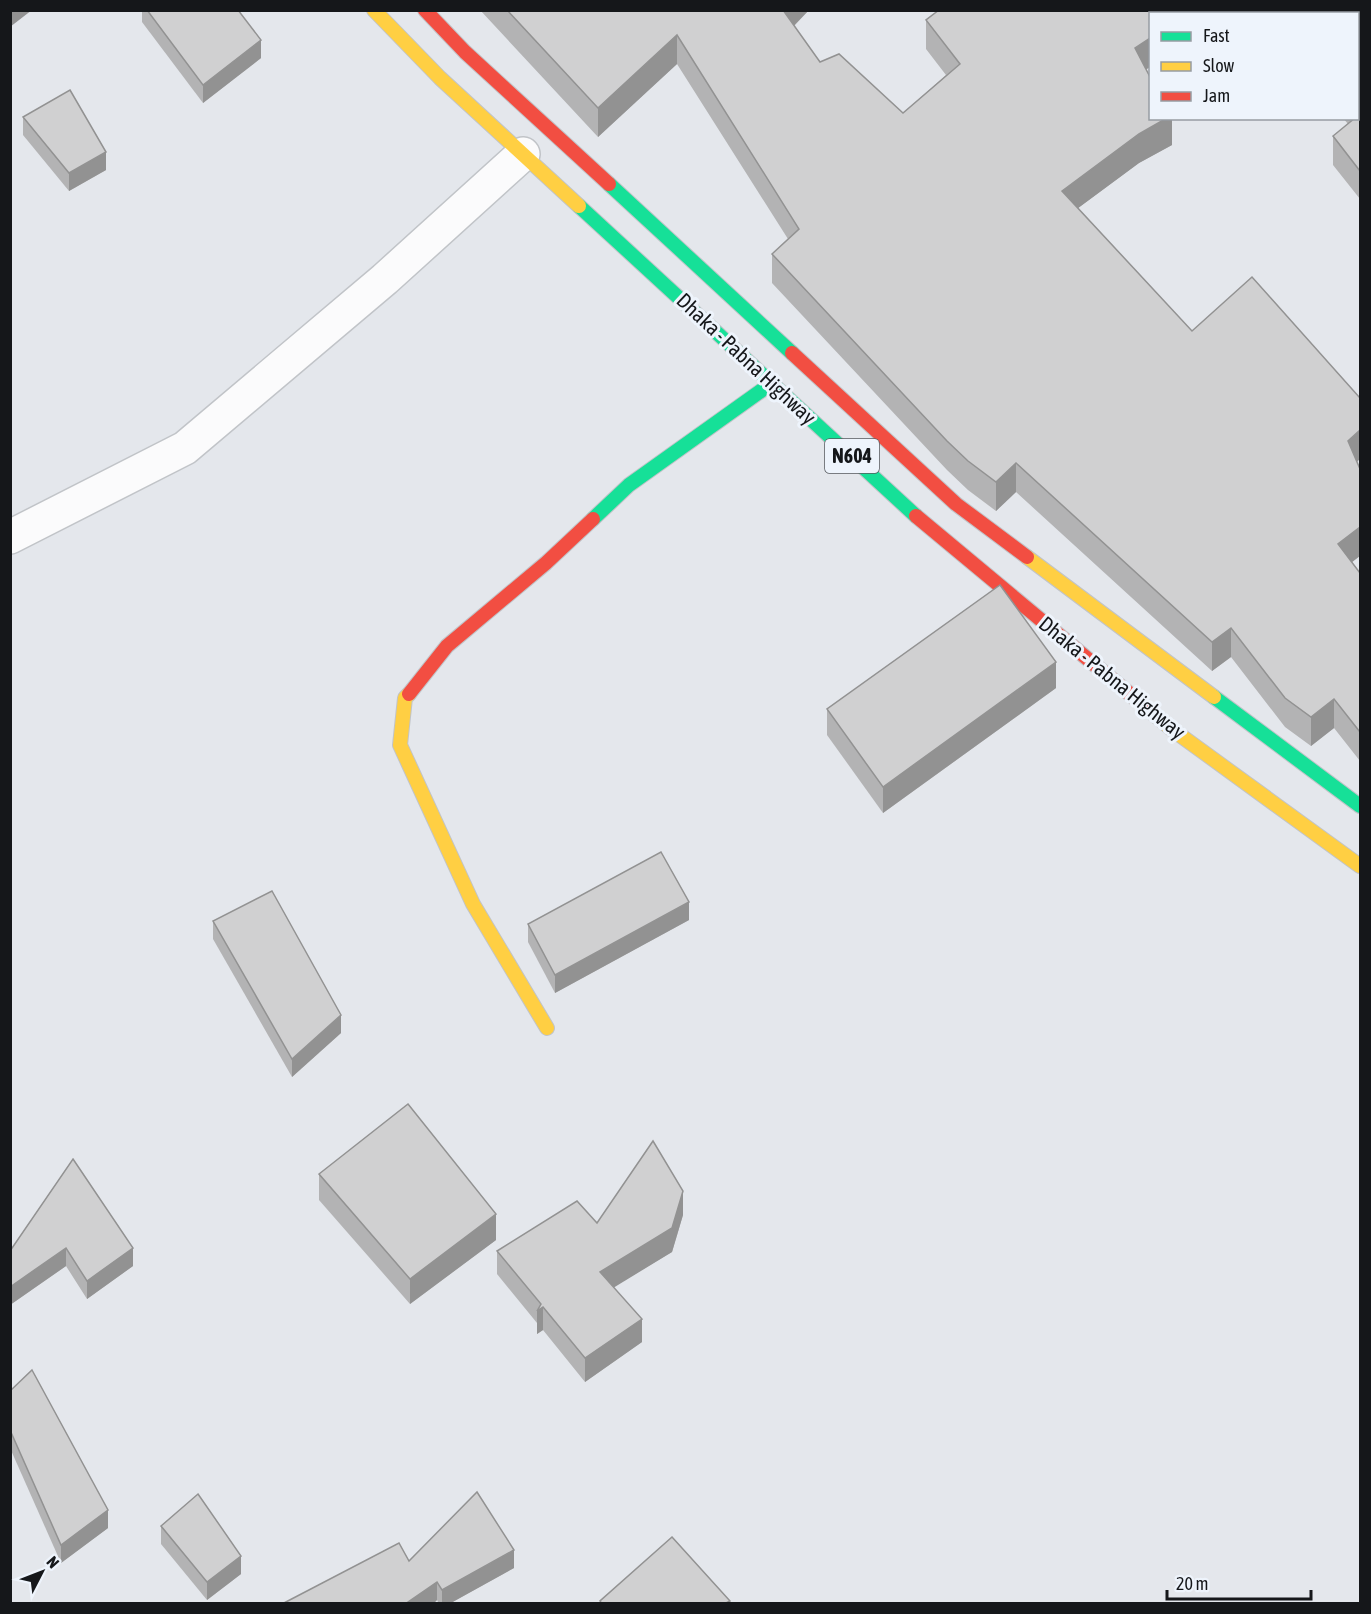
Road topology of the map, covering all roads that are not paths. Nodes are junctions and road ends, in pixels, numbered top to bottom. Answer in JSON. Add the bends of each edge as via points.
{"nodes":[{"id":1,"x":374,"y":10,"type":"edge"},
{"id":2,"x":425,"y":10,"type":"edge"},
{"id":3,"x":523,"y":154,"type":"junction"},
{"id":4,"x":772,"y":383,"type":"junction"},
{"id":5,"x":10,"y":537,"type":"edge"},
{"id":6,"x":1360,"y":806,"type":"edge"},
{"id":7,"x":1360,"y":866,"type":"edge"},
{"id":8,"x":547,"y":1028,"type":"dead end"}],
"edges":[{"from":1,"to":3,"type":"main road","name":"Dhaka - Pabna Highway","number":"N604","via":[[440,78]]},
{"from":2,"to":6,"type":"main road","name":"Dhaka - Pabna Highway","number":"N604","via":[[465,52],[956,504]]},
{"from":3,"to":4,"type":"main road","name":"Dhaka - Pabna Highway","number":"N604"},
{"from":3,"to":5,"type":"street","via":[[385,279],[185,448]]},
{"from":4,"to":7,"type":"main road","name":"Dhaka - Pabna Highway","number":"N604","via":[[933,531],[1173,730]]},
{"from":4,"to":8,"type":"main road","via":[[629,485],[546,563],[447,646],[405,698],[400,745],[473,904]]}]}
